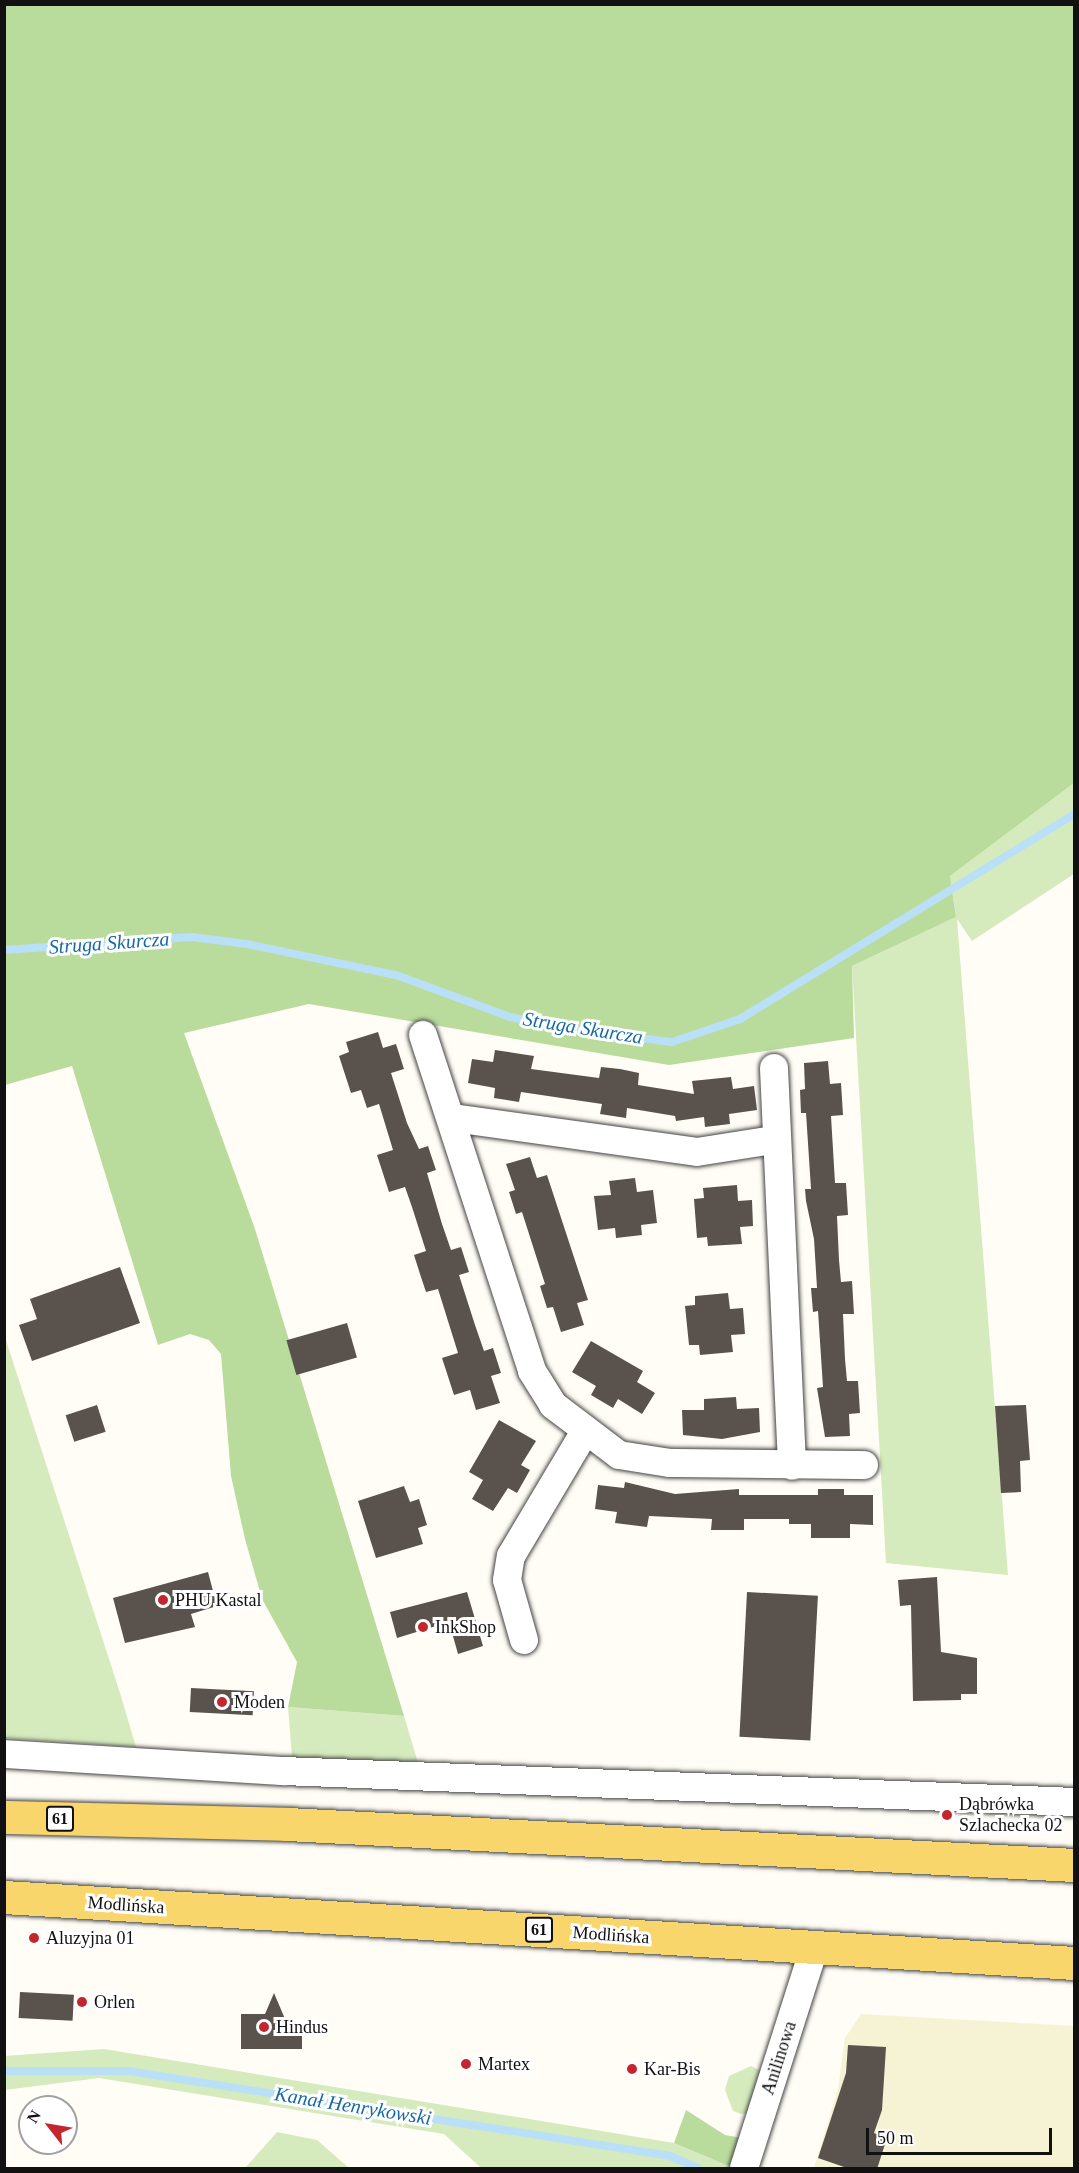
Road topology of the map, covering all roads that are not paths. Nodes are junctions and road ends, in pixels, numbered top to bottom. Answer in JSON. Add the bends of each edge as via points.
{"nodes":[{"id":1,"x":423,"y":1035,"type":"dead end"},
{"id":2,"x":774,"y":1068,"type":"dead end"},
{"id":3,"x":453,"y":1118,"type":"junction"},
{"id":4,"x":773,"y":1140,"type":"junction"},
{"id":5,"x":584,"y":1433,"type":"junction"},
{"id":6,"x":792,"y":1466,"type":"junction"},
{"id":7,"x":864,"y":1466,"type":"dead end"},
{"id":8,"x":524,"y":1640,"type":"dead end"},
{"id":9,"x":4,"y":1754,"type":"edge"},
{"id":10,"x":1074,"y":1802,"type":"edge"},
{"id":11,"x":4,"y":1817,"type":"edge"},
{"id":12,"x":1074,"y":1864,"type":"edge"},
{"id":13,"x":4,"y":1897,"type":"edge"},
{"id":14,"x":814,"y":1948,"type":"junction"},
{"id":15,"x":1074,"y":1963,"type":"edge"},
{"id":16,"x":744,"y":2169,"type":"edge"}],
"edges":[{"from":1,"to":3,"type":"street"},
{"from":2,"to":4,"type":"street"},
{"from":3,"to":4,"type":"street","via":[[697,1152]]},
{"from":3,"to":5,"type":"street","via":[[532,1371],[554,1405]]},
{"from":4,"to":6,"type":"street"},
{"from":5,"to":6,"type":"street","via":[[619,1455],[670,1463]]},
{"from":5,"to":8,"type":"street","via":[[512,1556],[507,1580]]},
{"from":6,"to":7,"type":"street"},
{"from":9,"to":10,"type":"street","via":[[283,1772]]},
{"from":11,"to":12,"type":"main road","number":"61","via":[[287,1824]]},
{"from":13,"to":14,"type":"main road","name":"Modlińska","number":"61"},
{"from":14,"to":15,"type":"main road","name":"Modlińska","number":"61"},
{"from":14,"to":16,"type":"street","name":"Anilinowa"}]}
